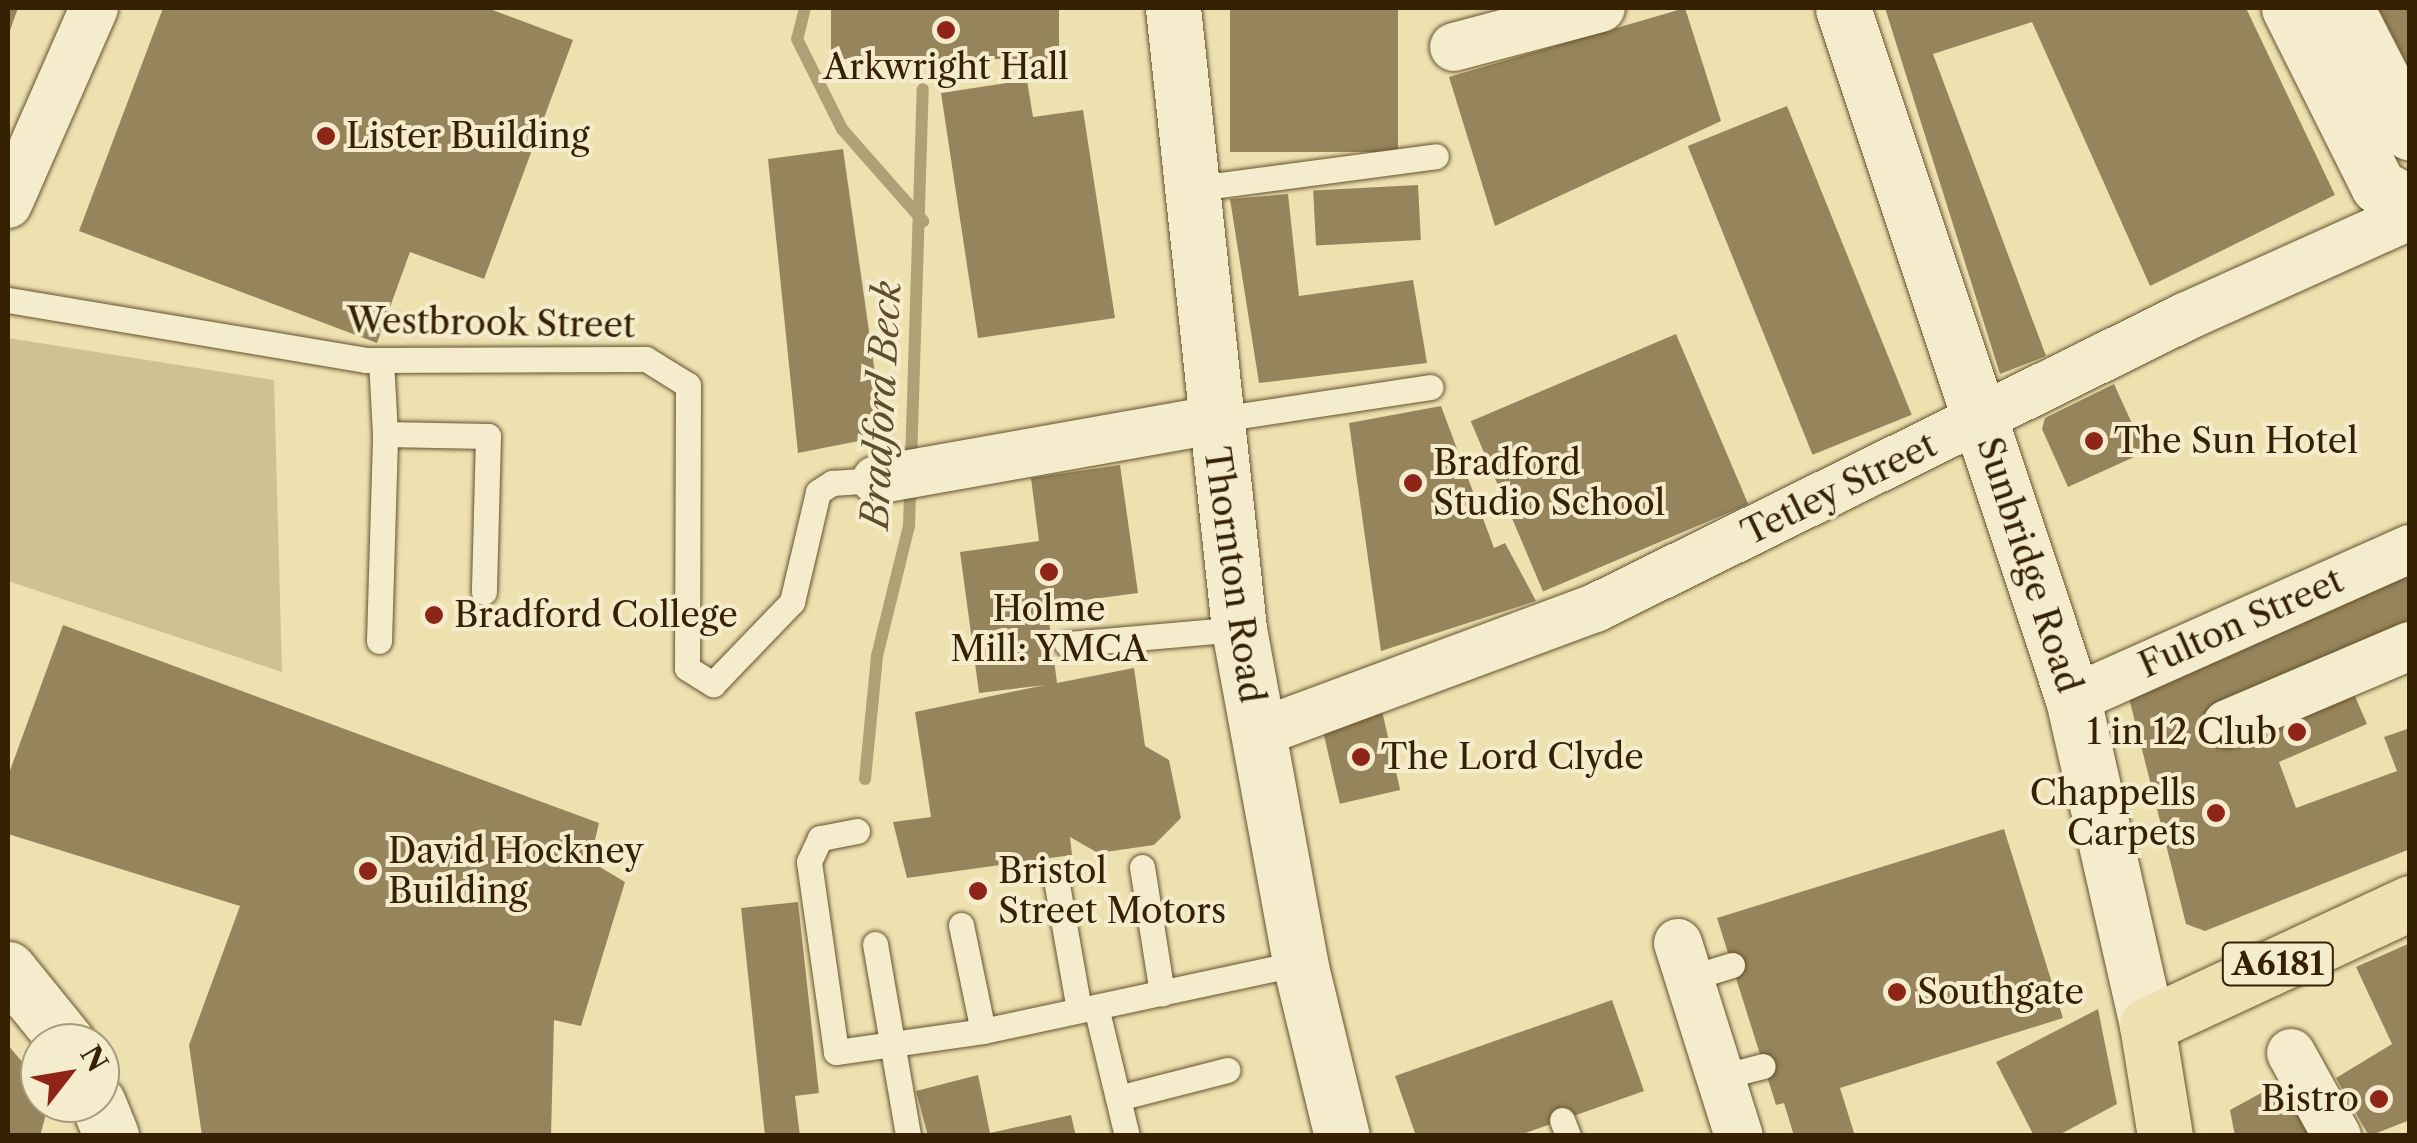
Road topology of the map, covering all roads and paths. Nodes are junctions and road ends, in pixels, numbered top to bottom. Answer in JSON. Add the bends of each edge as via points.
{"nodes":[{"id":1,"x":94,"y":8,"type":"edge"},
{"id":2,"x":1173,"y":8,"type":"edge"},
{"id":3,"x":1601,"y":8,"type":"edge"},
{"id":4,"x":1843,"y":8,"type":"edge"},
{"id":5,"x":2288,"y":8,"type":"edge"},
{"id":6,"x":2346,"y":8,"type":"edge"},
{"id":7,"x":1454,"y":47,"type":"dead end"},
{"id":8,"x":2410,"y":133,"type":"edge"},
{"id":9,"x":1436,"y":156,"type":"dead end"},
{"id":10,"x":1190,"y":189,"type":"junction"},
{"id":11,"x":8,"y":204,"type":"edge"},
{"id":12,"x":2410,"y":204,"type":"edge"},
{"id":13,"x":2410,"y":216,"type":"edge"},
{"id":14,"x":8,"y":300,"type":"edge"},
{"id":15,"x":382,"y":360,"type":"junction"},
{"id":16,"x":1431,"y":387,"type":"dead end"},
{"id":17,"x":1982,"y":418,"type":"junction"},
{"id":18,"x":1213,"y":420,"type":"junction"},
{"id":19,"x":385,"y":434,"type":"junction"},
{"id":20,"x":876,"y":480,"type":"joint"},
{"id":21,"x":2410,"y":549,"type":"edge"},
{"id":22,"x":484,"y":592,"type":"dead end"},
{"id":23,"x":1239,"y":629,"type":"junction"},
{"id":24,"x":380,"y":641,"type":"dead end"},
{"id":25,"x":1067,"y":644,"type":"dead end"},
{"id":26,"x":2410,"y":646,"type":"edge"},
{"id":27,"x":2073,"y":698,"type":"junction"},
{"id":28,"x":2234,"y":714,"type":"dead end"},
{"id":29,"x":1256,"y":734,"type":"junction"},
{"id":30,"x":857,"y":832,"type":"dead end"},
{"id":31,"x":1142,"y":867,"type":"dead end"},
{"id":32,"x":1056,"y":879,"type":"dead end"},
{"id":33,"x":2410,"y":903,"type":"edge"},
{"id":34,"x":961,"y":925,"type":"dead end"},
{"id":35,"x":875,"y":944,"type":"dead end"},
{"id":36,"x":1700,"y":962,"type":"dead end"},
{"id":37,"x":1300,"y":963,"type":"junction"},
{"id":38,"x":8,"y":969,"type":"edge"},
{"id":39,"x":1162,"y":993,"type":"junction"},
{"id":40,"x":1087,"y":1009,"type":"junction"},
{"id":41,"x":52,"y":1023,"type":"edge"},
{"id":42,"x":2147,"y":1025,"type":"junction"},
{"id":43,"x":983,"y":1031,"type":"junction"},
{"id":44,"x":895,"y":1048,"type":"junction"},
{"id":45,"x":2291,"y":1052,"type":"dead end"},
{"id":46,"x":1228,"y":1070,"type":"dead end"},
{"id":47,"x":1118,"y":1098,"type":"junction"},
{"id":48,"x":908,"y":1136,"type":"edge"},
{"id":49,"x":1127,"y":1136,"type":"edge"},
{"id":50,"x":1342,"y":1136,"type":"edge"},
{"id":51,"x":1739,"y":1136,"type":"edge"},
{"id":52,"x":2165,"y":1136,"type":"edge"},
{"id":53,"x":2337,"y":1136,"type":"edge"}],
"edges":[{"from":1,"to":11,"type":"street"},
{"from":2,"to":10,"type":"street","name":"Thornton Road"},
{"from":3,"to":7,"type":"street"},
{"from":4,"to":17,"type":"street","name":"Sunbridge Road"},
{"from":5,"to":12,"type":"street","via":[[2378,186]]},
{"from":6,"to":8,"type":"street"},
{"from":9,"to":10,"type":"lane"},
{"from":10,"to":18,"type":"street","name":"Thornton Road"},
{"from":13,"to":17,"type":"street","name":"Tetley Street"},
{"from":14,"to":15,"type":"lane","name":"Westbrook Street"},
{"from":15,"to":19,"type":"lane"},
{"from":15,"to":20,"type":"lane","name":"Westbrook Street","via":[[646,359],[688,385],[686,668],[713,684],[792,602],[818,492],[832,483]]},
{"from":16,"to":18,"type":"lane"},
{"from":17,"to":27,"type":"street","name":"Sunbridge Road"},
{"from":17,"to":29,"type":"street","name":"Tetley Street","via":[[1594,608]]},
{"from":18,"to":20,"type":"street"},
{"from":18,"to":23,"type":"street","name":"Thornton Road"},
{"from":19,"to":22,"type":"lane","via":[[488,436]]},
{"from":19,"to":24,"type":"lane"},
{"from":21,"to":27,"type":"street","name":"Fulton Street","via":[[2208,648]]},
{"from":23,"to":25,"type":"lane"},
{"from":23,"to":29,"type":"street","name":"Thornton Road"},
{"from":26,"to":28,"type":"street"},
{"from":27,"to":42,"type":"street","name":"Sunbridge Road"},
{"from":29,"to":37,"type":"street","name":"Thornton Road"},
{"from":30,"to":44,"type":"lane","via":[[820,838],[810,862],[831,1042],[846,1054]]},
{"from":31,"to":39,"type":"lane"},
{"from":32,"to":40,"type":"lane"},
{"from":33,"to":42,"type":"main road","number":"A6181"},
{"from":34,"to":43,"type":"lane"},
{"from":35,"to":44,"type":"lane"},
{"from":36,"to":51,"type":"street","via":[[1742,1072]]},
{"from":37,"to":39,"type":"lane"},
{"from":37,"to":50,"type":"street","name":"Thornton Road"},
{"from":38,"to":41,"type":"street"},
{"from":39,"to":40,"type":"lane"},
{"from":40,"to":43,"type":"lane"},
{"from":40,"to":47,"type":"lane"},
{"from":42,"to":52,"type":"main road","name":"Sunbridge Road"},
{"from":43,"to":44,"type":"lane"},
{"from":44,"to":48,"type":"lane"},
{"from":45,"to":53,"type":"street"},
{"from":46,"to":47,"type":"lane"},
{"from":47,"to":49,"type":"lane"}]}
